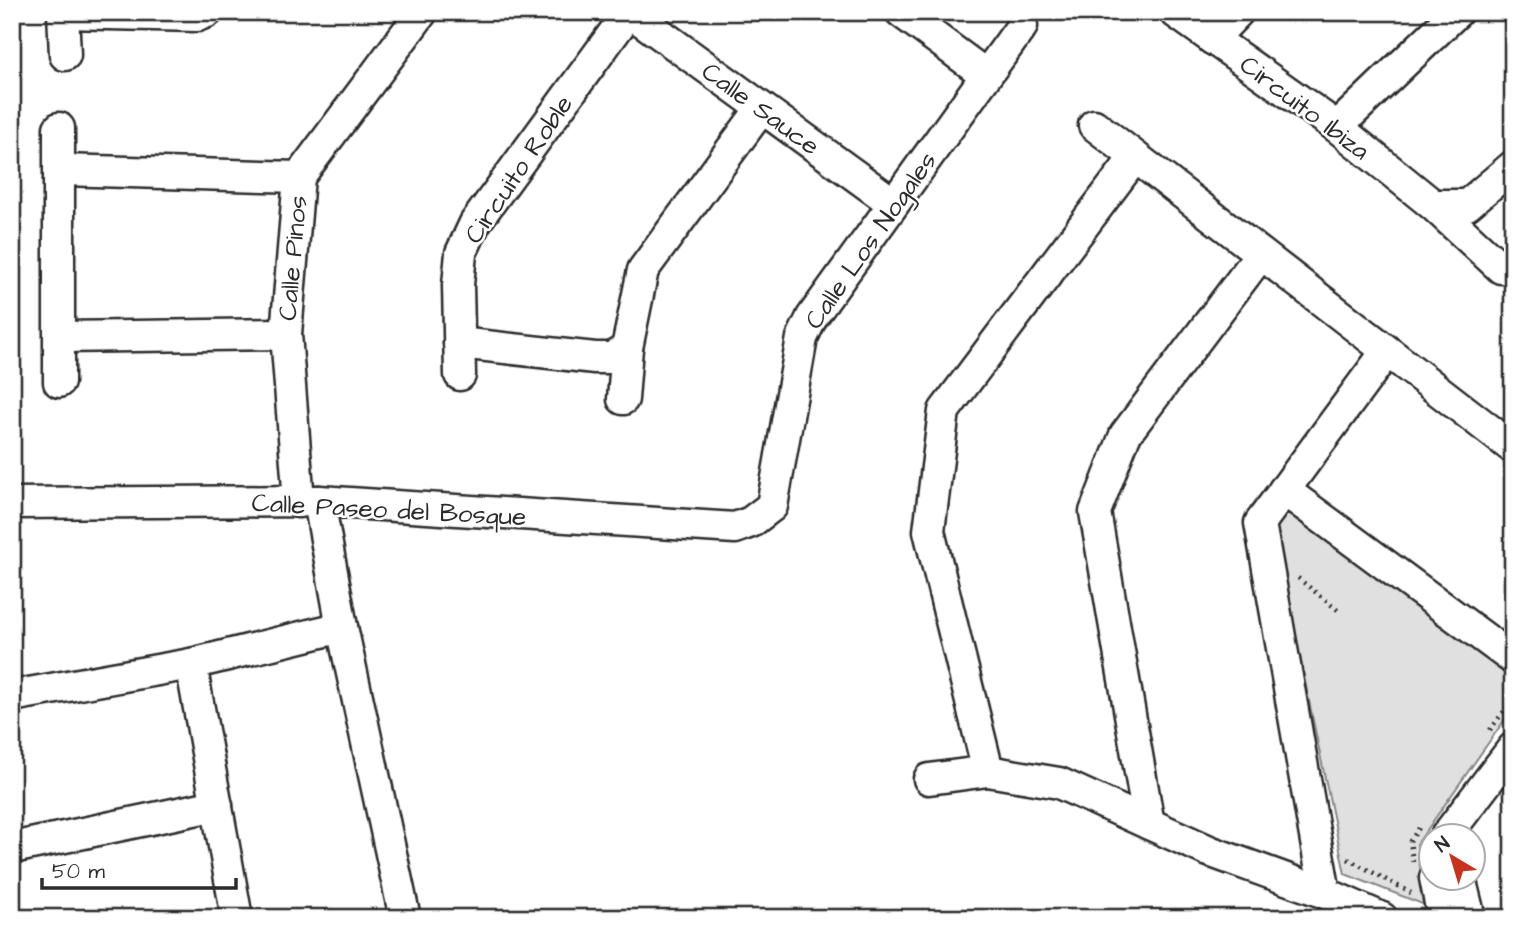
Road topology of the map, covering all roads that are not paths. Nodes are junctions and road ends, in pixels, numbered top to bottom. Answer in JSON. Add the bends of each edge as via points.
{"nodes":[{"id":1,"x":207,"y":12,"type":"edge"},
{"id":2,"x":422,"y":12,"type":"edge"},
{"id":3,"x":629,"y":12,"type":"edge"},
{"id":4,"x":901,"y":12,"type":"edge"},
{"id":5,"x":1175,"y":12,"type":"edge"},
{"id":6,"x":1238,"y":12,"type":"edge"},
{"id":7,"x":1457,"y":12,"type":"edge"},
{"id":8,"x":63,"y":13,"type":"edge"},
{"id":9,"x":1022,"y":26,"type":"dead end"},
{"id":10,"x":1212,"y":39,"type":"junction"},
{"id":11,"x":65,"y":55,"type":"dead end"},
{"id":12,"x":986,"y":75,"type":"junction"},
{"id":13,"x":761,"y":109,"type":"junction"},
{"id":14,"x":1094,"y":125,"type":"dead end"},
{"id":15,"x":1337,"y":127,"type":"junction"},
{"id":16,"x":59,"y":128,"type":"dead end"},
{"id":17,"x":1135,"y":157,"type":"junction"},
{"id":18,"x":1513,"y":166,"type":"edge"},
{"id":19,"x":61,"y":170,"type":"junction"},
{"id":20,"x":299,"y":177,"type":"junction"},
{"id":21,"x":893,"y":203,"type":"junction"},
{"id":22,"x":1433,"y":205,"type":"junction"},
{"id":23,"x":1261,"y":254,"type":"junction"},
{"id":24,"x":1501,"y":268,"type":"dead end"},
{"id":25,"x":286,"y":334,"type":"junction"},
{"id":26,"x":60,"y":337,"type":"junction"},
{"id":27,"x":459,"y":343,"type":"junction"},
{"id":28,"x":627,"y":348,"type":"junction"},
{"id":29,"x":1387,"y":351,"type":"junction"},
{"id":30,"x":460,"y":375,"type":"dead end"},
{"id":31,"x":59,"y":382,"type":"dead end"},
{"id":32,"x":623,"y":399,"type":"dead end"},
{"id":33,"x":1513,"y":448,"type":"edge"},
{"id":34,"x":1284,"y":490,"type":"junction"},
{"id":35,"x":309,"y":501,"type":"junction"},
{"id":36,"x":12,"y":503,"type":"edge"},
{"id":37,"x":762,"y":516,"type":"joint"},
{"id":38,"x":342,"y":627,"type":"junction"},
{"id":39,"x":1513,"y":659,"type":"edge"},
{"id":40,"x":191,"y":664,"type":"junction"},
{"id":41,"x":12,"y":696,"type":"edge"},
{"id":42,"x":1513,"y":748,"type":"edge"},
{"id":43,"x":988,"y":771,"type":"junction"},
{"id":44,"x":929,"y":779,"type":"dead end"},
{"id":45,"x":217,"y":805,"type":"junction"},
{"id":46,"x":1457,"y":822,"type":"edge"},
{"id":47,"x":1149,"y":824,"type":"junction"},
{"id":48,"x":12,"y":848,"type":"edge"},
{"id":49,"x":1430,"y":892,"type":"edge"},
{"id":50,"x":1464,"y":892,"type":"edge"},
{"id":51,"x":1325,"y":893,"type":"junction"},
{"id":52,"x":237,"y":918,"type":"edge"},
{"id":53,"x":405,"y":918,"type":"edge"},
{"id":54,"x":1382,"y":918,"type":"edge"},
{"id":55,"x":1443,"y":918,"type":"edge"},
{"id":56,"x":1470,"y":918,"type":"edge"}],
"edges":[{"from":1,"to":8,"type":"street","via":[[197,16]]},
{"from":2,"to":20,"type":"street","name":"Calle Pinos"},
{"from":3,"to":13,"type":"street","name":"Calle Sauce"},
{"from":3,"to":27,"type":"street","name":"Circuito Roble","via":[[475,223],[461,253]]},
{"from":4,"to":12,"type":"street"},
{"from":5,"to":10,"type":"street","name":"Circuito Ibiza"},
{"from":6,"to":10,"type":"street"},
{"from":7,"to":15,"type":"street"},
{"from":8,"to":11,"type":"street"},
{"from":9,"to":12,"type":"street","name":"Calle Los Nogales"},
{"from":10,"to":15,"type":"street","name":"Circuito Ibiza"},
{"from":12,"to":21,"type":"street","name":"Calle Los Nogales"},
{"from":13,"to":21,"type":"street","name":"Calle Sauce"},
{"from":13,"to":28,"type":"street","via":[[643,271]]},
{"from":14,"to":17,"type":"street"},
{"from":15,"to":22,"type":"street","name":"Circuito Ibiza"},
{"from":16,"to":19,"type":"street"},
{"from":17,"to":23,"type":"street"},
{"from":17,"to":43,"type":"street","via":[[944,411],[929,531]]},
{"from":18,"to":22,"type":"street","via":[[1467,205]]},
{"from":19,"to":20,"type":"street"},
{"from":19,"to":26,"type":"street"},
{"from":20,"to":25,"type":"street","name":"Calle Pinos"},
{"from":21,"to":37,"type":"street","name":"Calle Los Nogales","via":[[802,338],[777,487],[772,506]]},
{"from":22,"to":24,"type":"street","name":"Circuito Ibiza"},
{"from":23,"to":29,"type":"street"},
{"from":23,"to":47,"type":"street","via":[[1125,435],[1095,512]]},
{"from":25,"to":26,"type":"street"},
{"from":25,"to":35,"type":"street","name":"Calle Pinos"},
{"from":26,"to":31,"type":"street"},
{"from":27,"to":28,"type":"street","via":[[595,358],[612,358]]},
{"from":27,"to":30,"type":"street","name":"Circuito Roble"},
{"from":28,"to":32,"type":"street"},
{"from":29,"to":33,"type":"street"},
{"from":29,"to":34,"type":"street"},
{"from":34,"to":39,"type":"street"},
{"from":34,"to":51,"type":"street","via":[[1260,523]]},
{"from":35,"to":36,"type":"street","name":"Calle Paseo del Bosque"},
{"from":35,"to":37,"type":"street","name":"Calle Paseo del Bosque","via":[[735,528]]},
{"from":35,"to":38,"type":"street","name":"Calle Pinos"},
{"from":38,"to":40,"type":"street"},
{"from":38,"to":53,"type":"street","name":"Calle Pinos"},
{"from":40,"to":41,"type":"street"},
{"from":40,"to":45,"type":"street"},
{"from":42,"to":46,"type":"street"},
{"from":43,"to":44,"type":"street"},
{"from":43,"to":47,"type":"street","via":[[1059,783]]},
{"from":45,"to":48,"type":"street"},
{"from":45,"to":52,"type":"street"},
{"from":47,"to":51,"type":"street"},
{"from":49,"to":55,"type":"street"},
{"from":50,"to":56,"type":"street"},
{"from":51,"to":54,"type":"street"}]}
